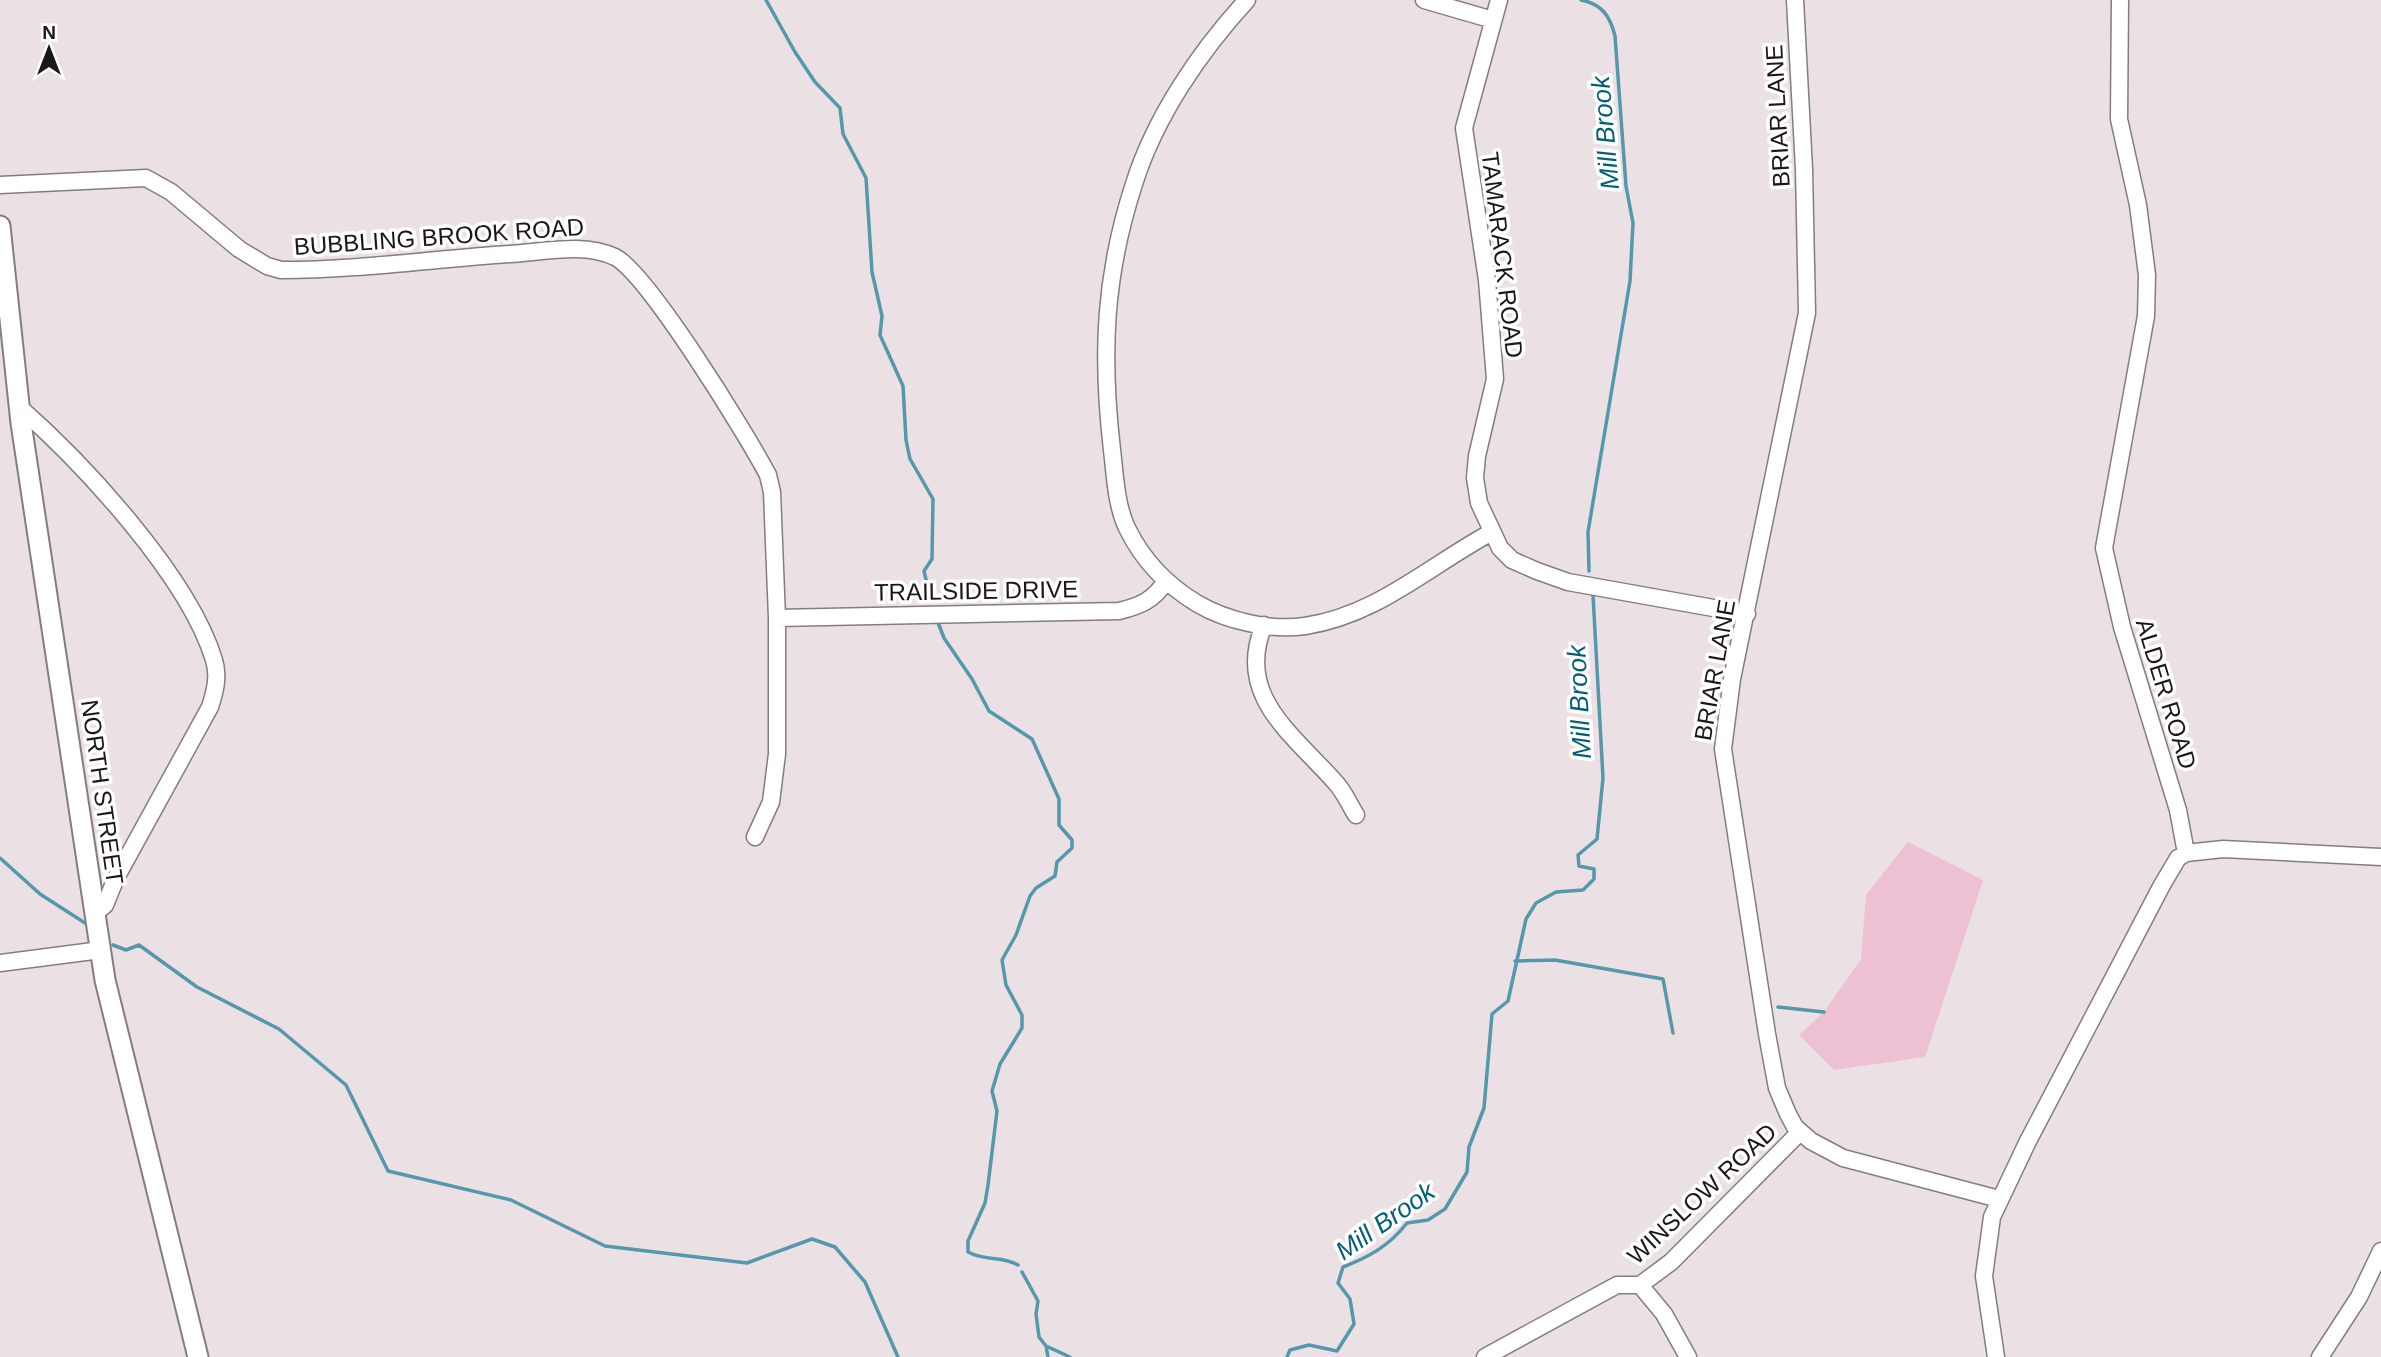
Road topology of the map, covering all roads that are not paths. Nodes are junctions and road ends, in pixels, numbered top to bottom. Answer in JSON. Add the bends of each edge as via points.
{"nodes":[{"id":1,"x":1247,"y":0,"type":"edge"},
{"id":2,"x":1424,"y":0,"type":"edge"},
{"id":3,"x":1499,"y":0,"type":"edge"},
{"id":4,"x":1795,"y":0,"type":"edge"},
{"id":5,"x":2120,"y":0,"type":"edge"},
{"id":6,"x":1493,"y":20,"type":"junction"},
{"id":7,"x":0,"y":185,"type":"edge"},
{"id":8,"x":0,"y":226,"type":"edge"},
{"id":9,"x":18,"y":406,"type":"junction"},
{"id":10,"x":1492,"y":532,"type":"junction"},
{"id":11,"x":1165,"y":582,"type":"junction"},
{"id":12,"x":1747,"y":614,"type":"junction"},
{"id":13,"x":777,"y":618,"type":"junction"},
{"id":14,"x":1264,"y":625,"type":"junction"},
{"id":15,"x":1356,"y":815,"type":"dead end"},
{"id":16,"x":755,"y":837,"type":"dead end"},
{"id":17,"x":2186,"y":853,"type":"junction"},
{"id":18,"x":2381,"y":857,"type":"edge"},
{"id":19,"x":95,"y":914,"type":"junction"},
{"id":20,"x":100,"y":950,"type":"junction"},
{"id":21,"x":0,"y":963,"type":"edge"},
{"id":22,"x":1800,"y":1132,"type":"junction"},
{"id":23,"x":1999,"y":1199,"type":"junction"},
{"id":24,"x":2381,"y":1251,"type":"edge"},
{"id":25,"x":1640,"y":1285,"type":"junction"},
{"id":26,"x":2323,"y":1356,"type":"edge"},
{"id":27,"x":198,"y":1357,"type":"edge"},
{"id":28,"x":1485,"y":1357,"type":"edge"},
{"id":29,"x":1688,"y":1357,"type":"edge"},
{"id":30,"x":1996,"y":1357,"type":"edge"}],
"edges":[{"from":1,"to":11,"type":"street","via":[[1203,56],[1152,139],[1121,227],[1107,309],[1104,379],[1117,492],[1125,524]]},
{"from":2,"to":6,"type":"street"},
{"from":3,"to":6,"type":"street","name":"TAMARACK ROAD"},
{"from":4,"to":12,"type":"street","name":"BRIAR LANE","via":[[1807,313]]},
{"from":5,"to":17,"type":"street","name":"ALDER ROAD","via":[[2119,119],[2138,205],[2147,289],[2132,403],[2104,548]]},
{"from":6,"to":10,"type":"street","name":"TAMARACK ROAD","via":[[1464,128],[1487,281],[1495,379],[1475,478],[1479,503]]},
{"from":7,"to":13,"type":"street","name":"BUBBLING BROOK ROAD","via":[[146,178],[171,192],[239,249],[281,270],[549,250],[598,250],[619,259],[703,369],[768,475]]},
{"from":8,"to":9,"type":"main road","name":"NORTH STREET"},
{"from":9,"to":19,"type":"main road","name":"NORTH STREET"},
{"from":9,"to":19,"type":"street","via":[[94,480],[142,539],[185,600],[215,661],[216,688],[210,707],[105,905]]},
{"from":10,"to":12,"type":"street","name":"TAMARACK ROAD","via":[[1512,560],[1568,582]]},
{"from":10,"to":14,"type":"street","via":[[1419,580],[1364,609],[1301,627]]},
{"from":11,"to":13,"type":"street","name":"TRAILSIDE DRIVE","via":[[1156,597],[1119,611]]},
{"from":11,"to":14,"type":"street","via":[[1215,614]]},
{"from":12,"to":22,"type":"street","name":"BRIAR LANE","via":[[1726,718],[1723,761],[1777,1088]]},
{"from":13,"to":16,"type":"street","name":"BUBBLING BROOK ROAD","via":[[777,754],[771,802]]},
{"from":14,"to":15,"type":"street","via":[[1255,645],[1257,679],[1282,729],[1337,784]]},
{"from":17,"to":18,"type":"street","via":[[2223,849]]},
{"from":17,"to":23,"type":"street","via":[[2162,885]]},
{"from":19,"to":20,"type":"main road","name":"NORTH STREET"},
{"from":20,"to":21,"type":"street"},
{"from":20,"to":27,"type":"main road","name":"NORTH STREET"},
{"from":22,"to":23,"type":"street","name":"BRIAR LANE","via":[[1843,1157]]},
{"from":22,"to":25,"type":"street","name":"WINSLOW ROAD","via":[[1671,1262]]},
{"from":23,"to":30,"type":"street","via":[[1984,1262]]},
{"from":24,"to":26,"type":"street"},
{"from":25,"to":28,"type":"street","name":"WINSLOW ROAD","via":[[1618,1285]]},
{"from":25,"to":29,"type":"street","via":[[1664,1314]]}]}
